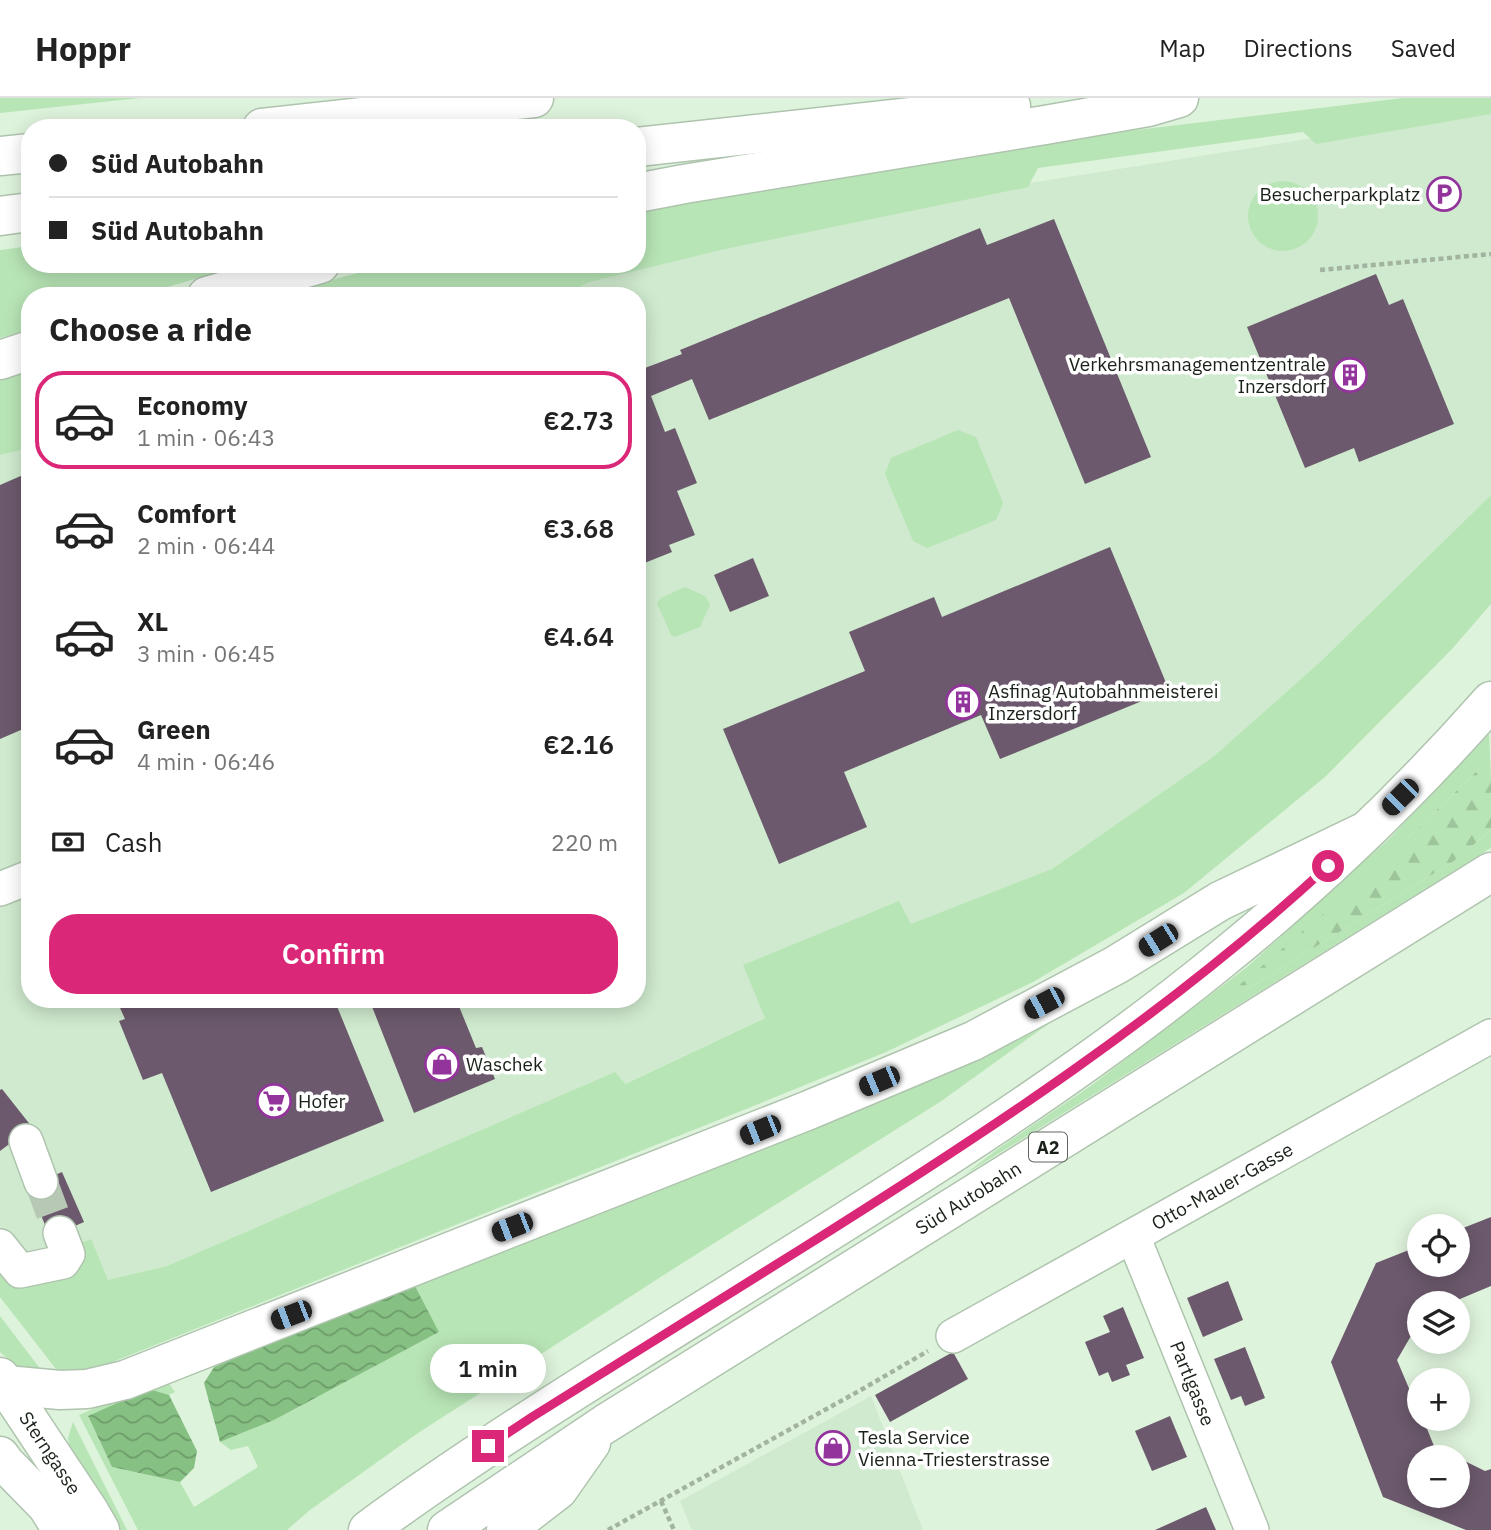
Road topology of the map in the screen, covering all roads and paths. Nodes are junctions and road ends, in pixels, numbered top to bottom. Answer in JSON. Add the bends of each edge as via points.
{"nodes":[{"id":1,"x":534,"y":98,"type":"edge"},
{"id":2,"x":1088,"y":98,"type":"edge"},
{"id":3,"x":1179,"y":98,"type":"edge"},
{"id":4,"x":344,"y":119,"type":"edge"},
{"id":5,"x":646,"y":146,"type":"edge"},
{"id":6,"x":21,"y":154,"type":"edge"},
{"id":7,"x":0,"y":156,"type":"edge"},
{"id":8,"x":646,"y":191,"type":"edge"},
{"id":9,"x":21,"y":213,"type":"edge"},
{"id":10,"x":0,"y":216,"type":"edge"},
{"id":11,"x":1491,"y":254,"type":"edge"},
{"id":12,"x":1320,"y":270,"type":"dead end"},
{"id":13,"x":288,"y":273,"type":"edge"},
{"id":14,"x":239,"y":287,"type":"edge"},
{"id":15,"x":21,"y":353,"type":"edge"},
{"id":16,"x":0,"y":360,"type":"edge"},
{"id":17,"x":1491,"y":701,"type":"edge"},
{"id":18,"x":1366,"y":831,"type":"junction"},
{"id":19,"x":1491,"y":872,"type":"edge"},
{"id":20,"x":21,"y":881,"type":"edge"},
{"id":21,"x":0,"y":890,"type":"edge"},
{"id":22,"x":1491,"y":1036,"type":"edge"},
{"id":23,"x":26,"y":1141,"type":"dead end"},
{"id":24,"x":41,"y":1182,"type":"tunnel mouth"},
{"id":25,"x":60,"y":1233,"type":"tunnel mouth"},
{"id":26,"x":1133,"y":1236,"type":"junction"},
{"id":27,"x":0,"y":1246,"type":"edge"},
{"id":28,"x":953,"y":1336,"type":"joint"},
{"id":29,"x":3,"y":1381,"type":"edge"},
{"id":30,"x":605,"y":1424,"type":"junction"},
{"id":31,"x":2,"y":1459,"type":"edge"},
{"id":32,"x":661,"y":1501,"type":"junction"},
{"id":33,"x":32,"y":1530,"type":"edge"},
{"id":34,"x":62,"y":1530,"type":"edge"},
{"id":35,"x":100,"y":1530,"type":"edge"},
{"id":36,"x":368,"y":1530,"type":"edge"},
{"id":37,"x":447,"y":1530,"type":"edge"},
{"id":38,"x":506,"y":1530,"type":"edge"},
{"id":39,"x":608,"y":1530,"type":"edge"},
{"id":40,"x":674,"y":1530,"type":"edge"},
{"id":41,"x":1252,"y":1530,"type":"edge"}],
"edges":[{"from":1,"to":4,"type":"main road"},
{"from":2,"to":5,"type":"main road"},
{"from":3,"to":8,"type":"main road"},
{"from":6,"to":7,"type":"main road"},
{"from":9,"to":10,"type":"main road"},
{"from":11,"to":12,"type":"path"},
{"from":13,"to":14,"type":"main road"},
{"from":15,"to":16,"type":"main road"},
{"from":17,"to":18,"type":"main road","number":"A2"},
{"from":18,"to":29,"type":"main road","via":[[1220,901],[1116,965],[973,1041],[809,1110],[125,1380],[56,1390]]},
{"from":18,"to":36,"type":"main road","number":"A2","via":[[1223,959],[1056,1083],[920,1174],[532,1417]]},
{"from":19,"to":30,"type":"main road","name":"Süd Autobahn","number":"A2"},
{"from":20,"to":21,"type":"street"},
{"from":22,"to":26,"type":"street","name":"Otto-Mauer-Gasse"},
{"from":23,"to":24,"type":"street"},
{"from":25,"to":27,"type":"street","via":[[68,1254],[63,1262],[20,1271]]},
{"from":26,"to":28,"type":"street","name":"Otto-Mauer-Gasse"},
{"from":26,"to":41,"type":"street","name":"Partlgasse"},
{"from":28,"to":32,"type":"path"},
{"from":29,"to":35,"type":"main road","name":"Sterngasse"},
{"from":30,"to":37,"type":"main road","name":"Süd Autobahn","number":"A2"},
{"from":30,"to":38,"type":"main road","via":[[558,1490]]},
{"from":31,"to":33,"type":"main road","name":"Sterngasse"},
{"from":31,"to":34,"type":"main road","name":"Sterngasse","via":[[47,1506]]},
{"from":32,"to":39,"type":"path"},
{"from":32,"to":40,"type":"path"}]}
